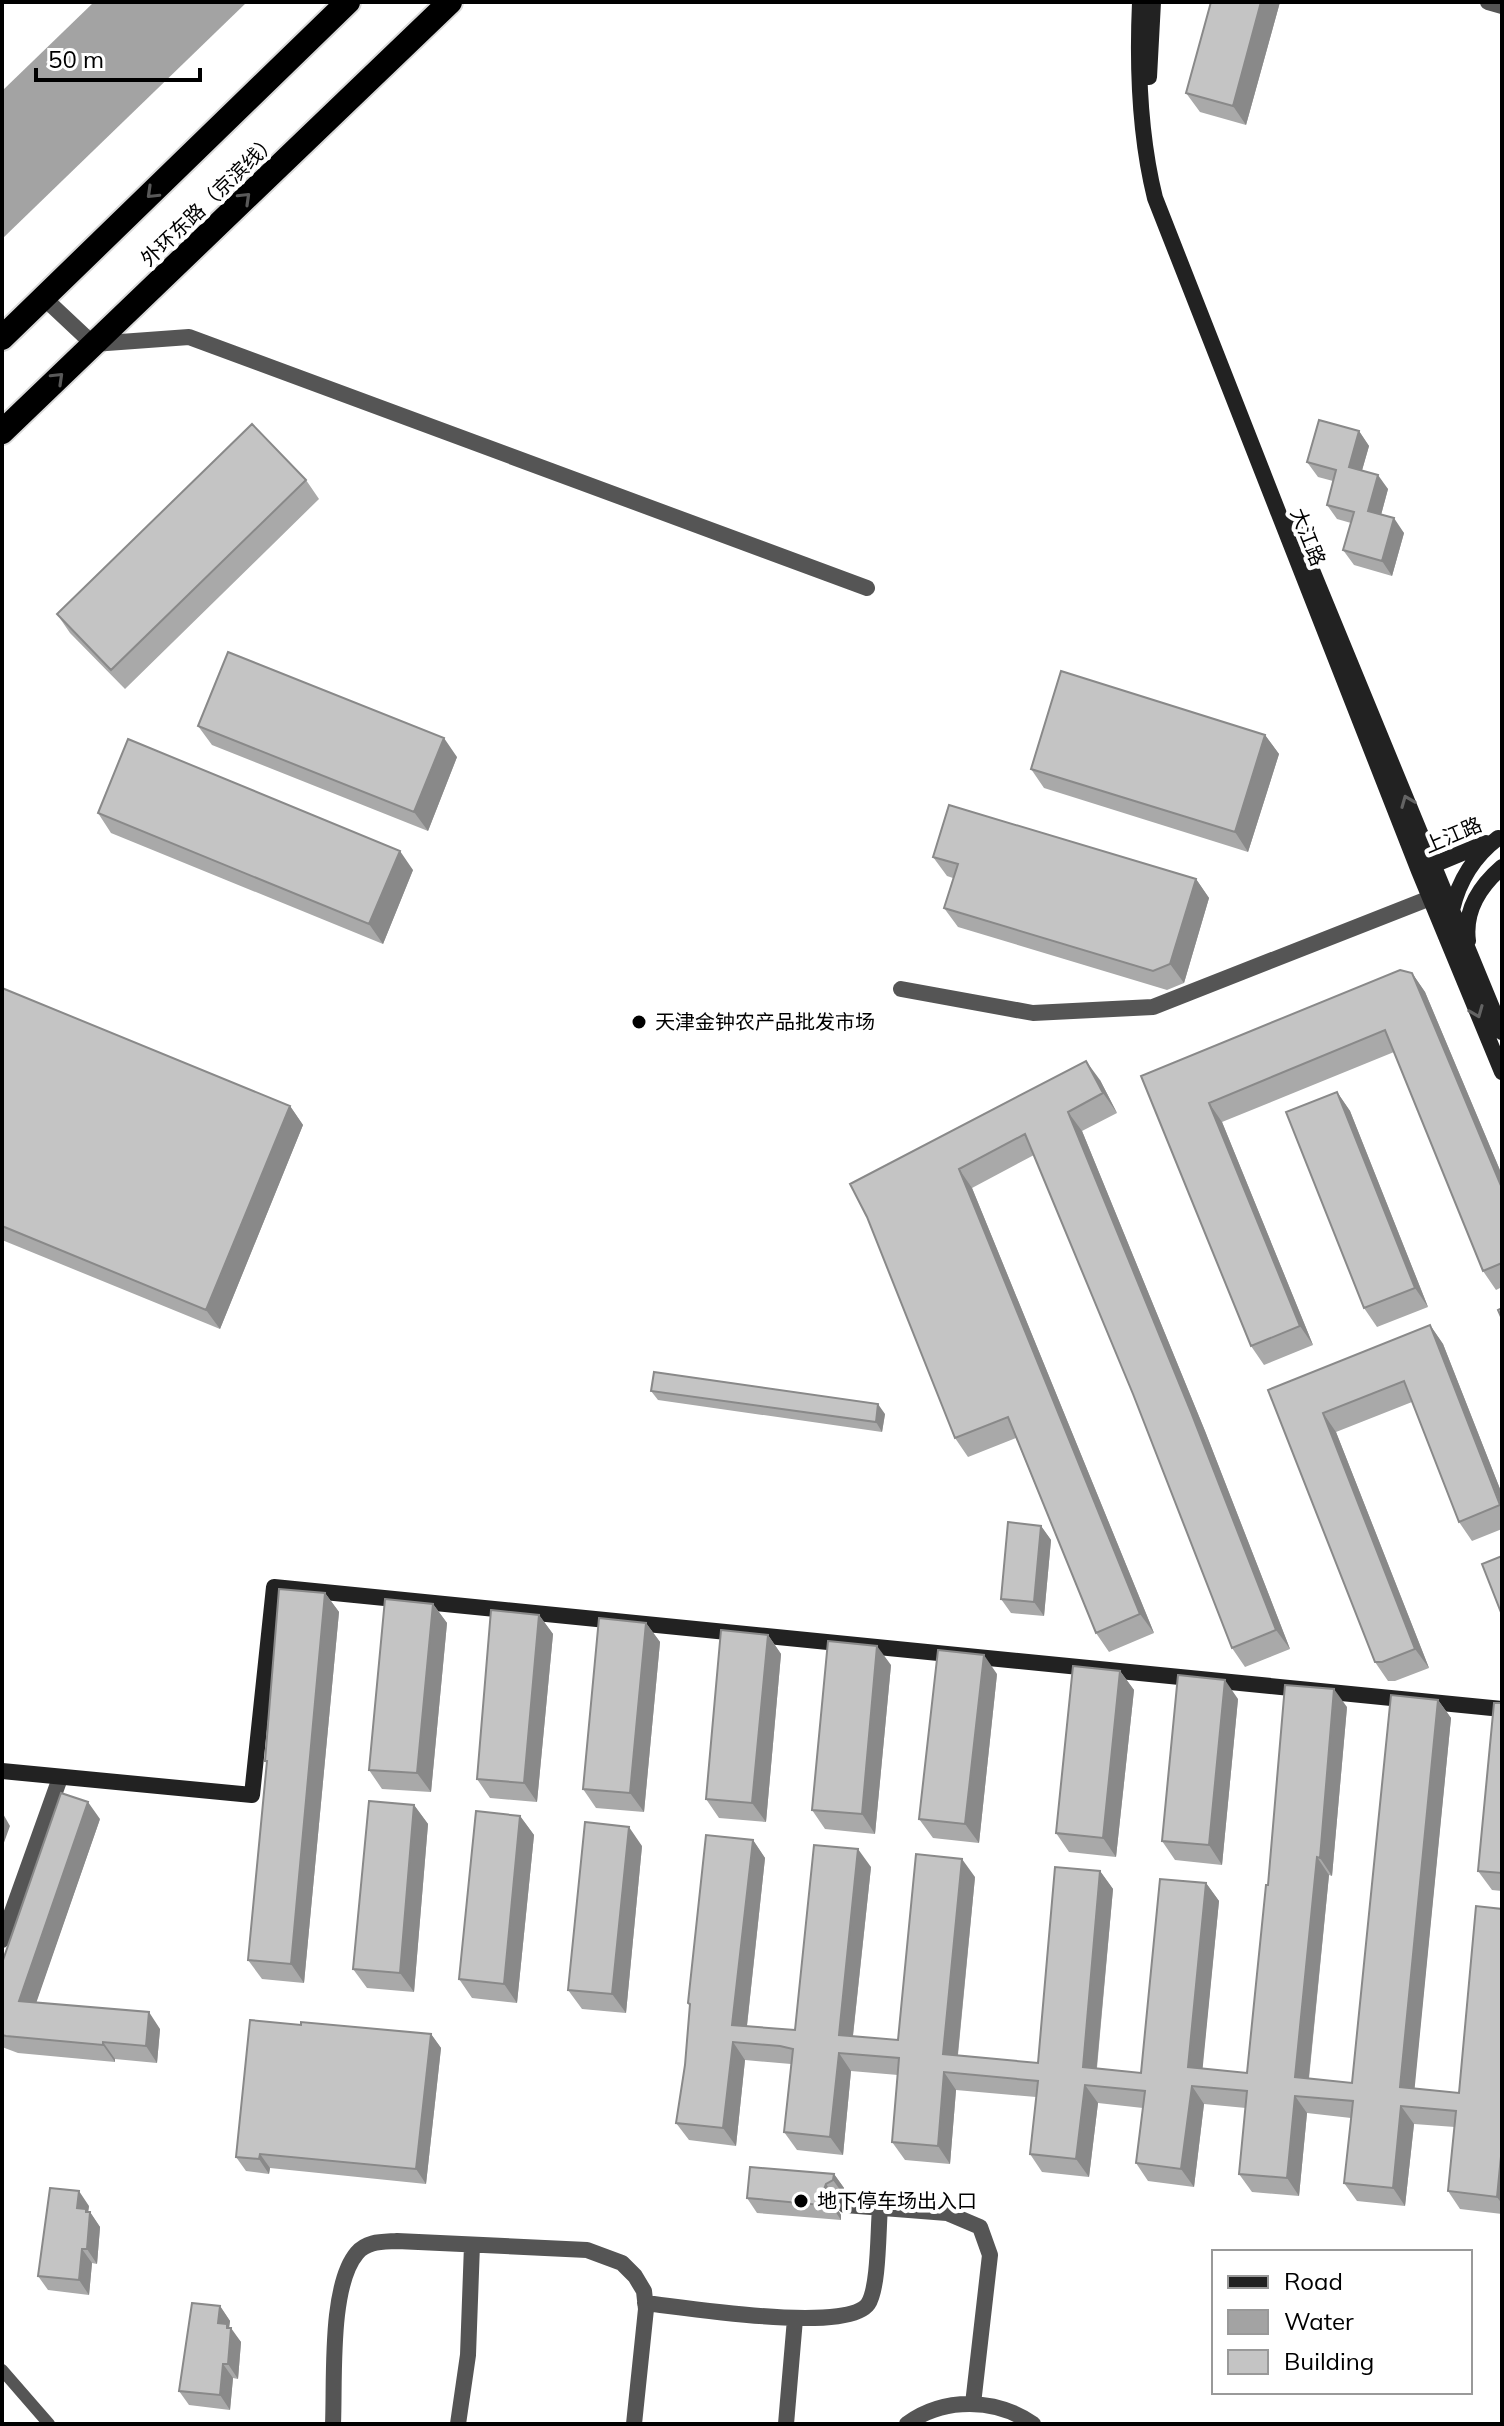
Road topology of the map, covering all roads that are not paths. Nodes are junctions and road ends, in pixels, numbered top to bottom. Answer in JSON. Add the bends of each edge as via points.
{"nodes":[{"id":1,"x":348,"y":2,"type":"edge"},
{"id":2,"x":450,"y":2,"type":"edge"},
{"id":3,"x":1140,"y":2,"type":"edge"},
{"id":4,"x":1153,"y":2,"type":"edge"},
{"id":5,"x":1488,"y":2,"type":"edge"},
{"id":6,"x":1502,"y":6,"type":"edge"},
{"id":7,"x":44,"y":298,"type":"junction"},
{"id":8,"x":4,"y":334,"type":"edge"},
{"id":9,"x":93,"y":344,"type":"junction"},
{"id":10,"x":2,"y":432,"type":"edge"},
{"id":11,"x":867,"y":588,"type":"dead end"},
{"id":12,"x":1500,"y":837,"type":"edge"},
{"id":13,"x":1502,"y":865,"type":"edge"},
{"id":14,"x":1426,"y":868,"type":"junction"},
{"id":15,"x":1462,"y":881,"type":"junction"},
{"id":16,"x":1436,"y":893,"type":"junction"},
{"id":17,"x":1452,"y":909,"type":"junction"},
{"id":18,"x":1460,"y":951,"type":"junction"},
{"id":19,"x":901,"y":989,"type":"dead end"},
{"id":20,"x":1502,"y":1032,"type":"edge"},
{"id":21,"x":1502,"y":1072,"type":"edge"},
{"id":22,"x":1502,"y":1709,"type":"edge"},
{"id":23,"x":2,"y":1771,"type":"edge"},
{"id":24,"x":60,"y":1778,"type":"junction"},
{"id":25,"x":2,"y":1940,"type":"edge"},
{"id":26,"x":845,"y":2205,"type":"dead end"},
{"id":27,"x":880,"y":2208,"type":"junction"},
{"id":28,"x":472,"y":2245,"type":"junction"},
{"id":29,"x":645,"y":2303,"type":"junction"},
{"id":30,"x":795,"y":2319,"type":"junction"},
{"id":31,"x":2,"y":2370,"type":"edge"},
{"id":32,"x":973,"y":2404,"type":"junction"},
{"id":33,"x":49,"y":2424,"type":"edge"},
{"id":34,"x":333,"y":2424,"type":"edge"},
{"id":35,"x":458,"y":2424,"type":"edge"},
{"id":36,"x":634,"y":2424,"type":"edge"},
{"id":37,"x":786,"y":2424,"type":"edge"},
{"id":38,"x":907,"y":2424,"type":"edge"},
{"id":39,"x":1033,"y":2424,"type":"edge"}],
"edges":[{"from":1,"to":7,"type":"highway","one_way":true},
{"from":9,"to":2,"type":"highway","name":"外环东路（京滨线）","one_way":true},
{"from":3,"to":14,"type":"street","name":"大江路","via":[[1139,83],[1146,163],[1155,198]]},
{"from":14,"to":4,"type":"street","name":"大江路","one_way":true,"via":[[1169,207],[1152,141]]},
{"from":5,"to":6,"type":"street"},
{"from":7,"to":8,"type":"highway"},
{"from":7,"to":9,"type":"street"},
{"from":10,"to":9,"type":"highway","name":"外环东路（京滨线）","one_way":true},
{"from":9,"to":11,"type":"street","via":[[189,337]]},
{"from":12,"to":14,"type":"street","name":"上江路"},
{"from":12,"to":15,"type":"street","via":[[1478,856]]},
{"from":13,"to":15,"type":"street"},
{"from":13,"to":18,"type":"street","via":[[1479,890]]},
{"from":14,"to":16,"type":"street","name":"大江路"},
{"from":15,"to":16,"type":"street"},
{"from":15,"to":17,"type":"street"},
{"from":16,"to":17,"type":"street","name":"大江路"},
{"from":16,"to":18,"type":"street","name":"大江路"},
{"from":16,"to":19,"type":"street","via":[[1153,1007],[1033,1013]]},
{"from":17,"to":18,"type":"street"},
{"from":18,"to":20,"type":"street","name":"大江路"},
{"from":18,"to":21,"type":"street","name":"大江路","one_way":true},
{"from":22,"to":24,"type":"street","via":[[274,1587],[252,1795]]},
{"from":23,"to":24,"type":"street"},
{"from":24,"to":25,"type":"street"},
{"from":26,"to":27,"type":"street"},
{"from":27,"to":30,"type":"street","via":[[874,2289],[867,2305],[845,2316]]},
{"from":27,"to":32,"type":"street","via":[[947,2213],[980,2227],[987,2241],[990,2255]]},
{"from":28,"to":29,"type":"street","via":[[587,2250],[607,2256],[635,2276]]},
{"from":28,"to":34,"type":"street","via":[[385,2241],[357,2252],[338,2298]]},
{"from":28,"to":35,"type":"street","via":[[468,2355]]},
{"from":29,"to":30,"type":"street"},
{"from":29,"to":36,"type":"street"},
{"from":30,"to":37,"type":"street"},
{"from":31,"to":33,"type":"lane"},
{"from":32,"to":38,"type":"street","via":[[944,2406]]},
{"from":32,"to":39,"type":"street","via":[[997,2407]]}]}
